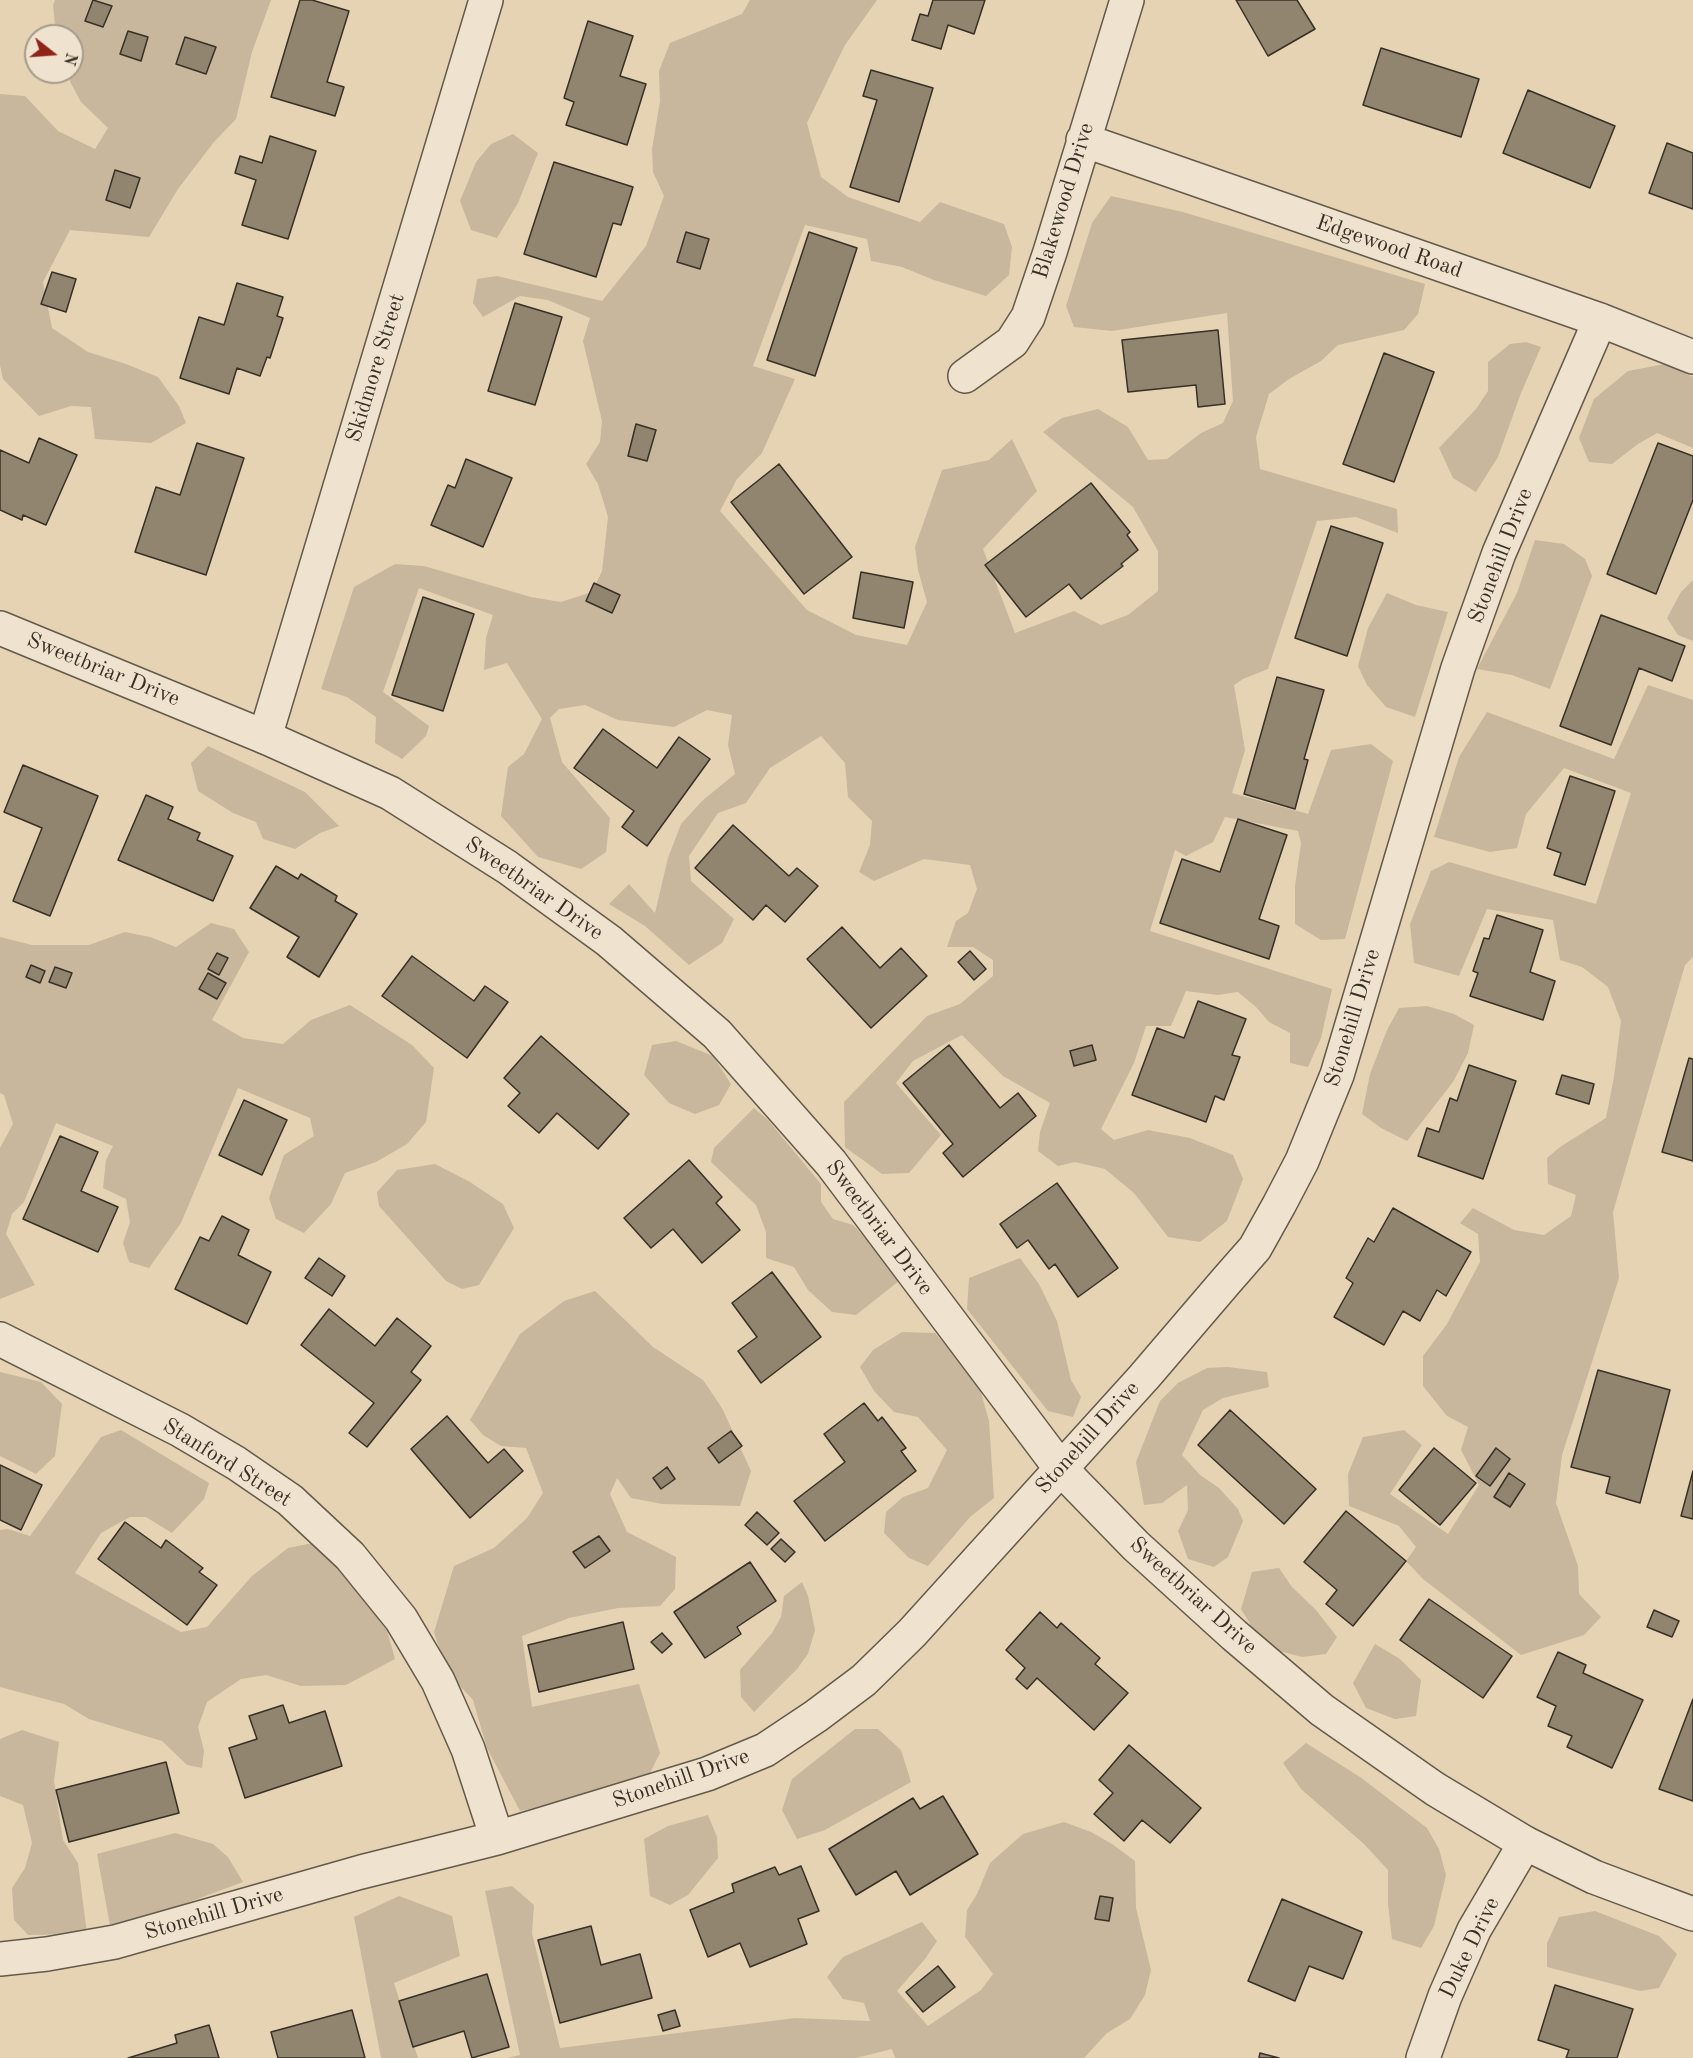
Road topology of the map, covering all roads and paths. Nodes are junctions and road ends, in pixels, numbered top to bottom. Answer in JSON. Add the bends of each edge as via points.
{"nodes":[{"id":1,"x":486,"y":0,"type":"edge"},
{"id":2,"x":1126,"y":0,"type":"edge"},
{"id":3,"x":1083,"y":140,"type":"junction"},
{"id":4,"x":1600,"y":320,"type":"junction"},
{"id":5,"x":1693,"y":357,"type":"edge"},
{"id":6,"x":965,"y":376,"type":"dead end"},
{"id":7,"x":0,"y":628,"type":"edge"},
{"id":8,"x":265,"y":737,"type":"junction"},
{"id":9,"x":0,"y":1339,"type":"edge"},
{"id":10,"x":1061,"y":1469,"type":"junction"},
{"id":11,"x":497,"y":1838,"type":"junction"},
{"id":12,"x":1525,"y":1843,"type":"junction"},
{"id":13,"x":1693,"y":1914,"type":"edge"},
{"id":14,"x":0,"y":1959,"type":"edge"},
{"id":15,"x":1424,"y":2058,"type":"edge"}],
"edges":[{"from":1,"to":8,"type":"street","name":"Skidmore Street"},
{"from":2,"to":3,"type":"street","name":"Blakewood Drive"},
{"from":3,"to":4,"type":"street","name":"Edgewood Road"},
{"from":3,"to":6,"type":"street","name":"Blakewood Drive","via":[[1028,317],[1012,342]]},
{"from":4,"to":5,"type":"street","name":"Edgewood Road"},
{"from":4,"to":10,"type":"street","name":"Stonehill Drive","via":[[1499,553],[1458,668],[1337,1075],[1302,1161],[1255,1248]]},
{"from":7,"to":8,"type":"street","name":"Sweetbriar Drive"},
{"from":8,"to":10,"type":"street","name":"Sweetbriar Drive","via":[[390,794],[507,867],[609,941],[717,1034],[831,1163]]},
{"from":9,"to":11,"type":"street","name":"Stanford Street","via":[[180,1430],[236,1463],[290,1500],[350,1556],[401,1619],[438,1682],[468,1749]]},
{"from":10,"to":11,"type":"street","name":"Stonehill Drive","via":[[912,1634],[872,1672],[765,1750],[707,1774]]},
{"from":10,"to":12,"type":"street","name":"Sweetbriar Drive","via":[[1136,1546],[1322,1710],[1435,1789]]},
{"from":11,"to":14,"type":"street","name":"Stonehill Drive","via":[[345,1876],[115,1942]]},
{"from":12,"to":13,"type":"street","name":"Sweetbriar Drive","via":[[1594,1877]]},
{"from":12,"to":15,"type":"street","name":"Duke Drive","via":[[1474,1930]]}]}
